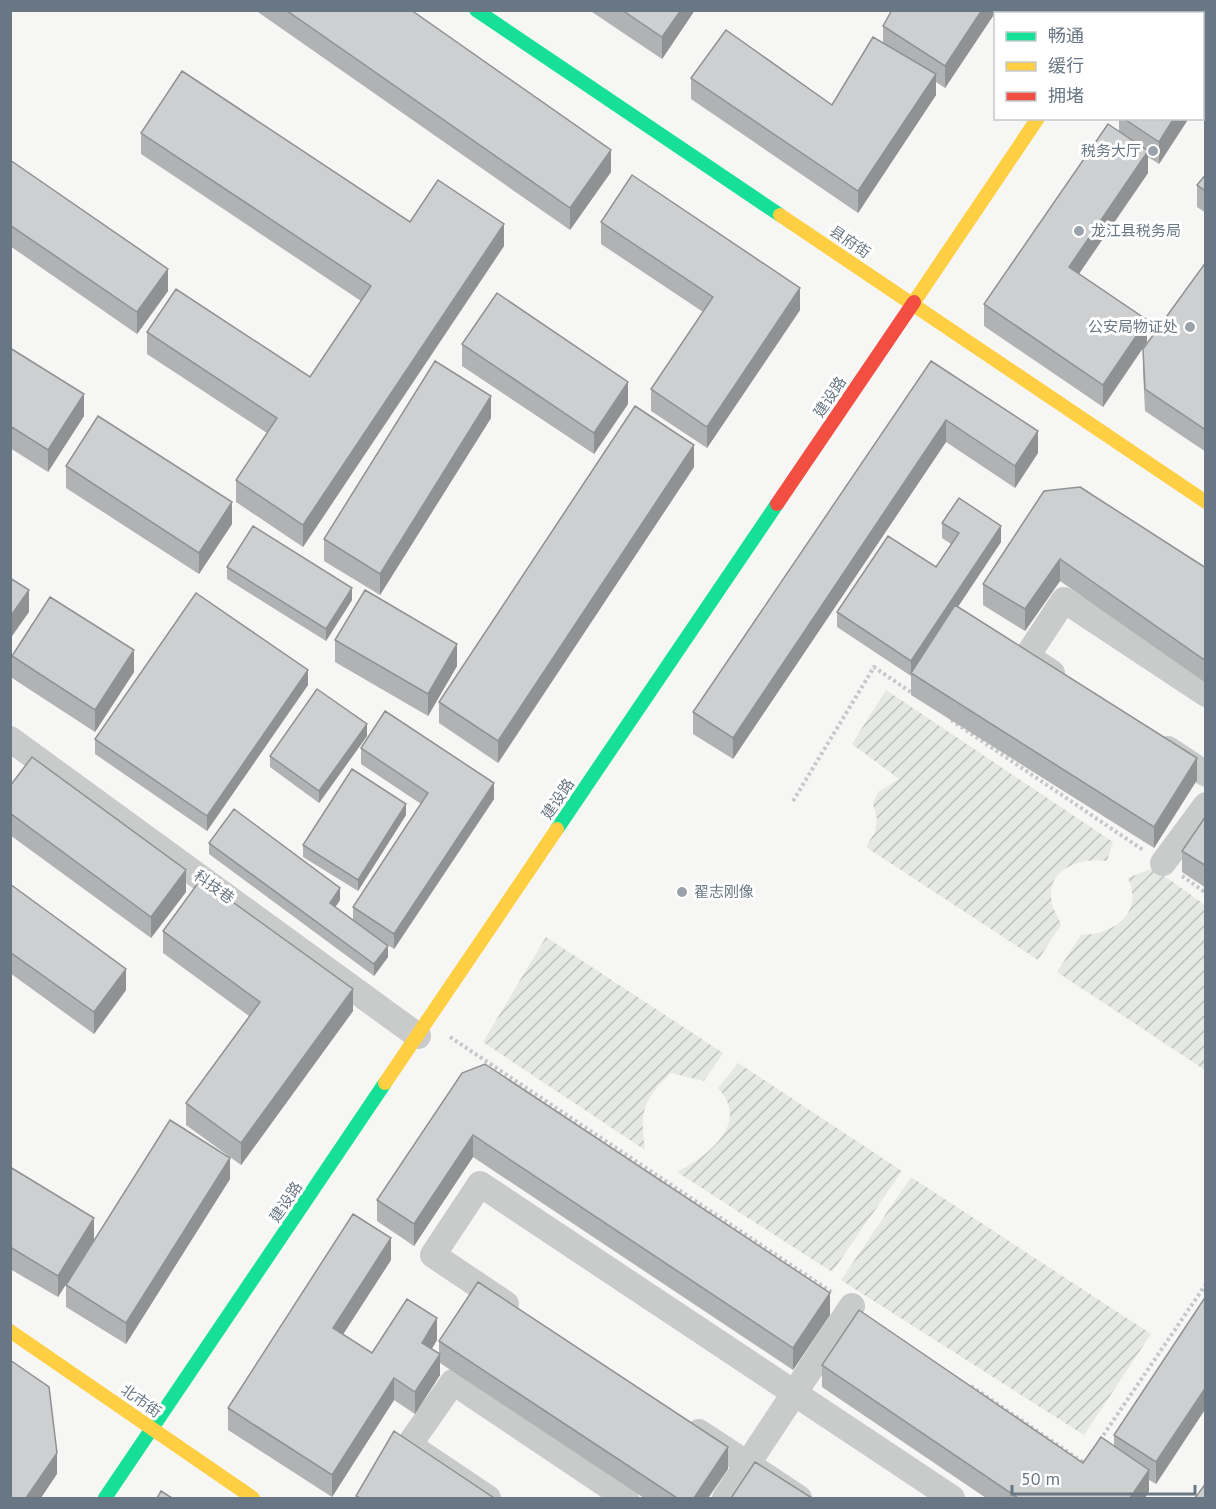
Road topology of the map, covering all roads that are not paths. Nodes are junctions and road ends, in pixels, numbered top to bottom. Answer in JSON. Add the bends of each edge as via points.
{"nodes":[{"id":1,"x":477,"y":10,"type":"edge"},
{"id":2,"x":1037,"y":120,"type":"edge"},
{"id":3,"x":913,"y":304,"type":"junction"},
{"id":4,"x":1206,"y":502,"type":"edge"},
{"id":5,"x":1077,"y":689,"type":"edge"},
{"id":6,"x":1206,"y":694,"type":"edge"},
{"id":7,"x":1146,"y":735,"type":"edge"},
{"id":8,"x":10,"y":739,"type":"edge"},
{"id":9,"x":1206,"y":774,"type":"edge"},
{"id":10,"x":1206,"y":805,"type":"edge"},
{"id":11,"x":1163,"y":863,"type":"road end"},
{"id":12,"x":422,"y":1029,"type":"junction"},
{"id":13,"x":852,"y":1306,"type":"road end"},
{"id":14,"x":531,"y":1320,"type":"edge"},
{"id":15,"x":10,"y":1331,"type":"edge"},
{"id":16,"x":795,"y":1393,"type":"junction"},
{"id":17,"x":679,"y":1419,"type":"edge"},
{"id":18,"x":152,"y":1429,"type":"junction"},
{"id":19,"x":747,"y":1464,"type":"junction"},
{"id":20,"x":105,"y":1498,"type":"edge"},
{"id":21,"x":253,"y":1498,"type":"edge"},
{"id":22,"x":488,"y":1498,"type":"edge"},
{"id":23,"x":626,"y":1498,"type":"edge"},
{"id":24,"x":725,"y":1498,"type":"edge"},
{"id":25,"x":799,"y":1498,"type":"edge"},
{"id":26,"x":952,"y":1498,"type":"edge"}],
"edges":[{"from":1,"to":3,"type":"street","name":"县府街"},
{"from":2,"to":3,"type":"street","name":"建设路"},
{"from":3,"to":4,"type":"street","name":"县府街"},
{"from":3,"to":12,"type":"street","name":"建设路"},
{"from":5,"to":6,"type":"street","via":[[1027,656],[1064,600]]},
{"from":7,"to":9,"type":"street"},
{"from":8,"to":12,"type":"street","name":"科技巷"},
{"from":10,"to":11,"type":"street"},
{"from":12,"to":18,"type":"street","name":"建设路"},
{"from":13,"to":16,"type":"street"},
{"from":14,"to":16,"type":"street","via":[[433,1255],[480,1184]]},
{"from":15,"to":18,"type":"street","name":"北市街"},
{"from":16,"to":19,"type":"street"},
{"from":16,"to":26,"type":"street"},
{"from":17,"to":19,"type":"street"},
{"from":18,"to":20,"type":"street","name":"建设路"},
{"from":18,"to":21,"type":"street","name":"北市街"},
{"from":19,"to":24,"type":"street"},
{"from":19,"to":25,"type":"street"},
{"from":22,"to":23,"type":"street","via":[[409,1445],[453,1382]]}]}
